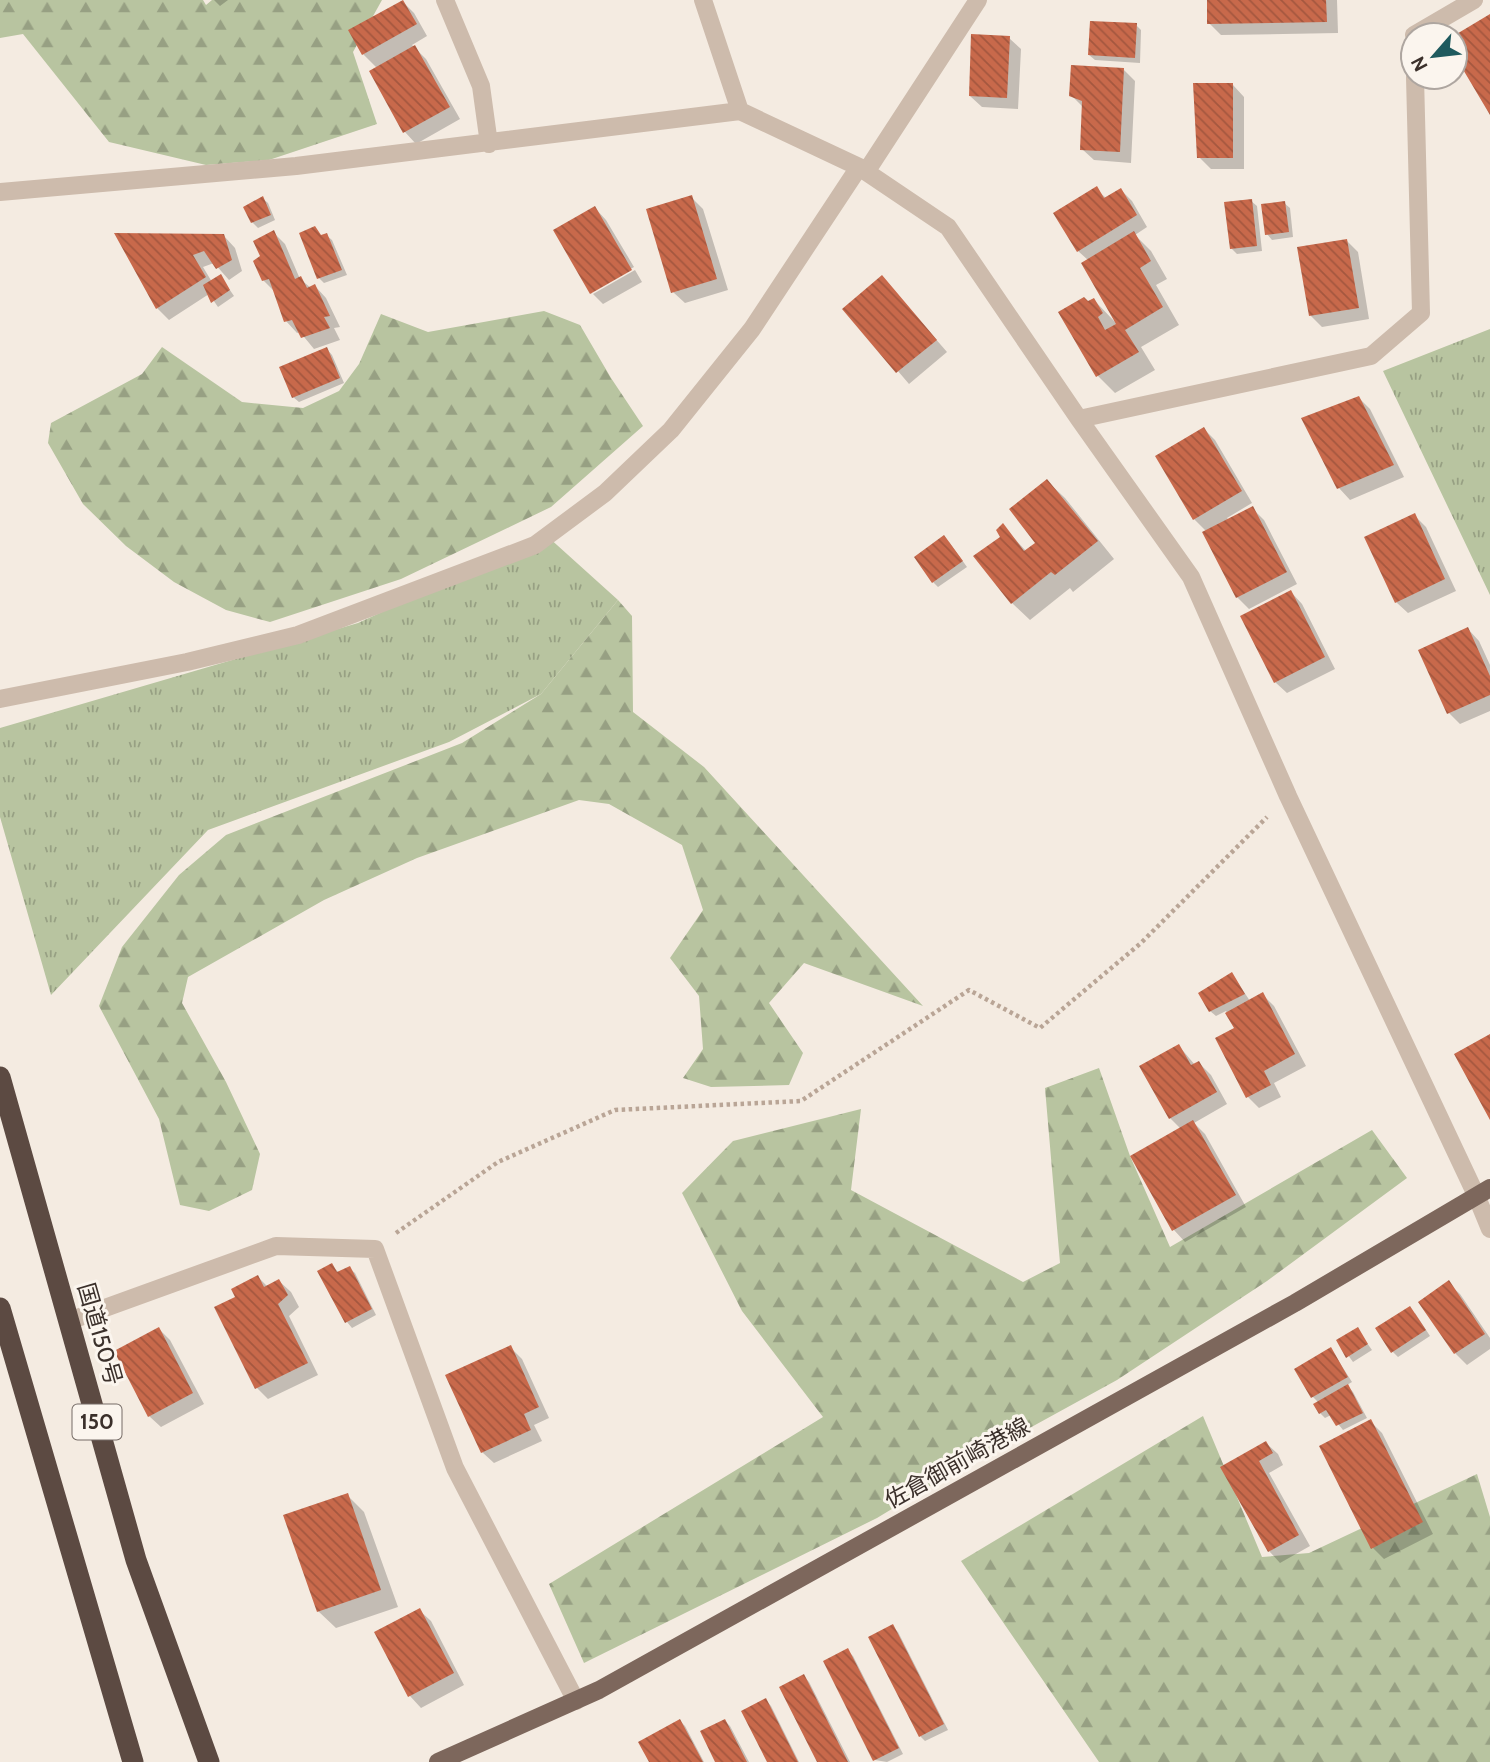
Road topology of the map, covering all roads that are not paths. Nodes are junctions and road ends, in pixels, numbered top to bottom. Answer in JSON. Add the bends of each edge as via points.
{"nodes":[{"id":1,"x":445,"y":0,"type":"edge"},
{"id":2,"x":703,"y":0,"type":"edge"},
{"id":3,"x":978,"y":0,"type":"edge"},
{"id":4,"x":1474,"y":0,"type":"edge"},
{"id":5,"x":1438,"y":21,"type":"edge"},
{"id":6,"x":1415,"y":91,"type":"edge"},
{"id":7,"x":740,"y":111,"type":"junction"},
{"id":8,"x":489,"y":144,"type":"junction"},
{"id":9,"x":862,"y":170,"type":"junction"},
{"id":10,"x":0,"y":192,"type":"edge"},
{"id":11,"x":1079,"y":419,"type":"junction"},
{"id":12,"x":0,"y":699,"type":"edge"},
{"id":13,"x":0,"y":1077,"type":"edge"},
{"id":14,"x":1483,"y":1191,"type":"edge"},
{"id":15,"x":1490,"y":1229,"type":"edge"},
{"id":16,"x":0,"y":1308,"type":"edge"},
{"id":17,"x":69,"y":1321,"type":"junction"},
{"id":18,"x":576,"y":1701,"type":"junction"},
{"id":19,"x":133,"y":1762,"type":"edge"},
{"id":20,"x":209,"y":1762,"type":"edge"},
{"id":21,"x":438,"y":1762,"type":"edge"}],
"edges":[{"from":1,"to":8,"type":"street","via":[[481,86]]},
{"from":2,"to":7,"type":"street"},
{"from":3,"to":9,"type":"street"},
{"from":4,"to":5,"type":"street"},
{"from":6,"to":11,"type":"street","via":[[1421,313],[1371,356]]},
{"from":7,"to":8,"type":"street"},
{"from":7,"to":9,"type":"street"},
{"from":8,"to":10,"type":"street"},
{"from":9,"to":11,"type":"street","via":[[948,226]]},
{"from":9,"to":12,"type":"street","via":[[752,329],[671,430],[605,494],[535,545],[298,635]]},
{"from":11,"to":14,"type":"street","via":[[1191,577],[1288,796]]},
{"from":13,"to":17,"type":"highway","name":"国道150号","number":"150"},
{"from":14,"to":15,"type":"street"},
{"from":14,"to":18,"type":"main road","name":"佐倉御前崎港線","via":[[1283,1309]]},
{"from":16,"to":19,"type":"highway","number":"150"},
{"from":17,"to":18,"type":"street","via":[[276,1246],[375,1249],[454,1468]]},
{"from":17,"to":20,"type":"highway","name":"国道150号","number":"150","via":[[136,1560]]},
{"from":18,"to":21,"type":"main road","name":"佐倉御前崎港線"}]}
